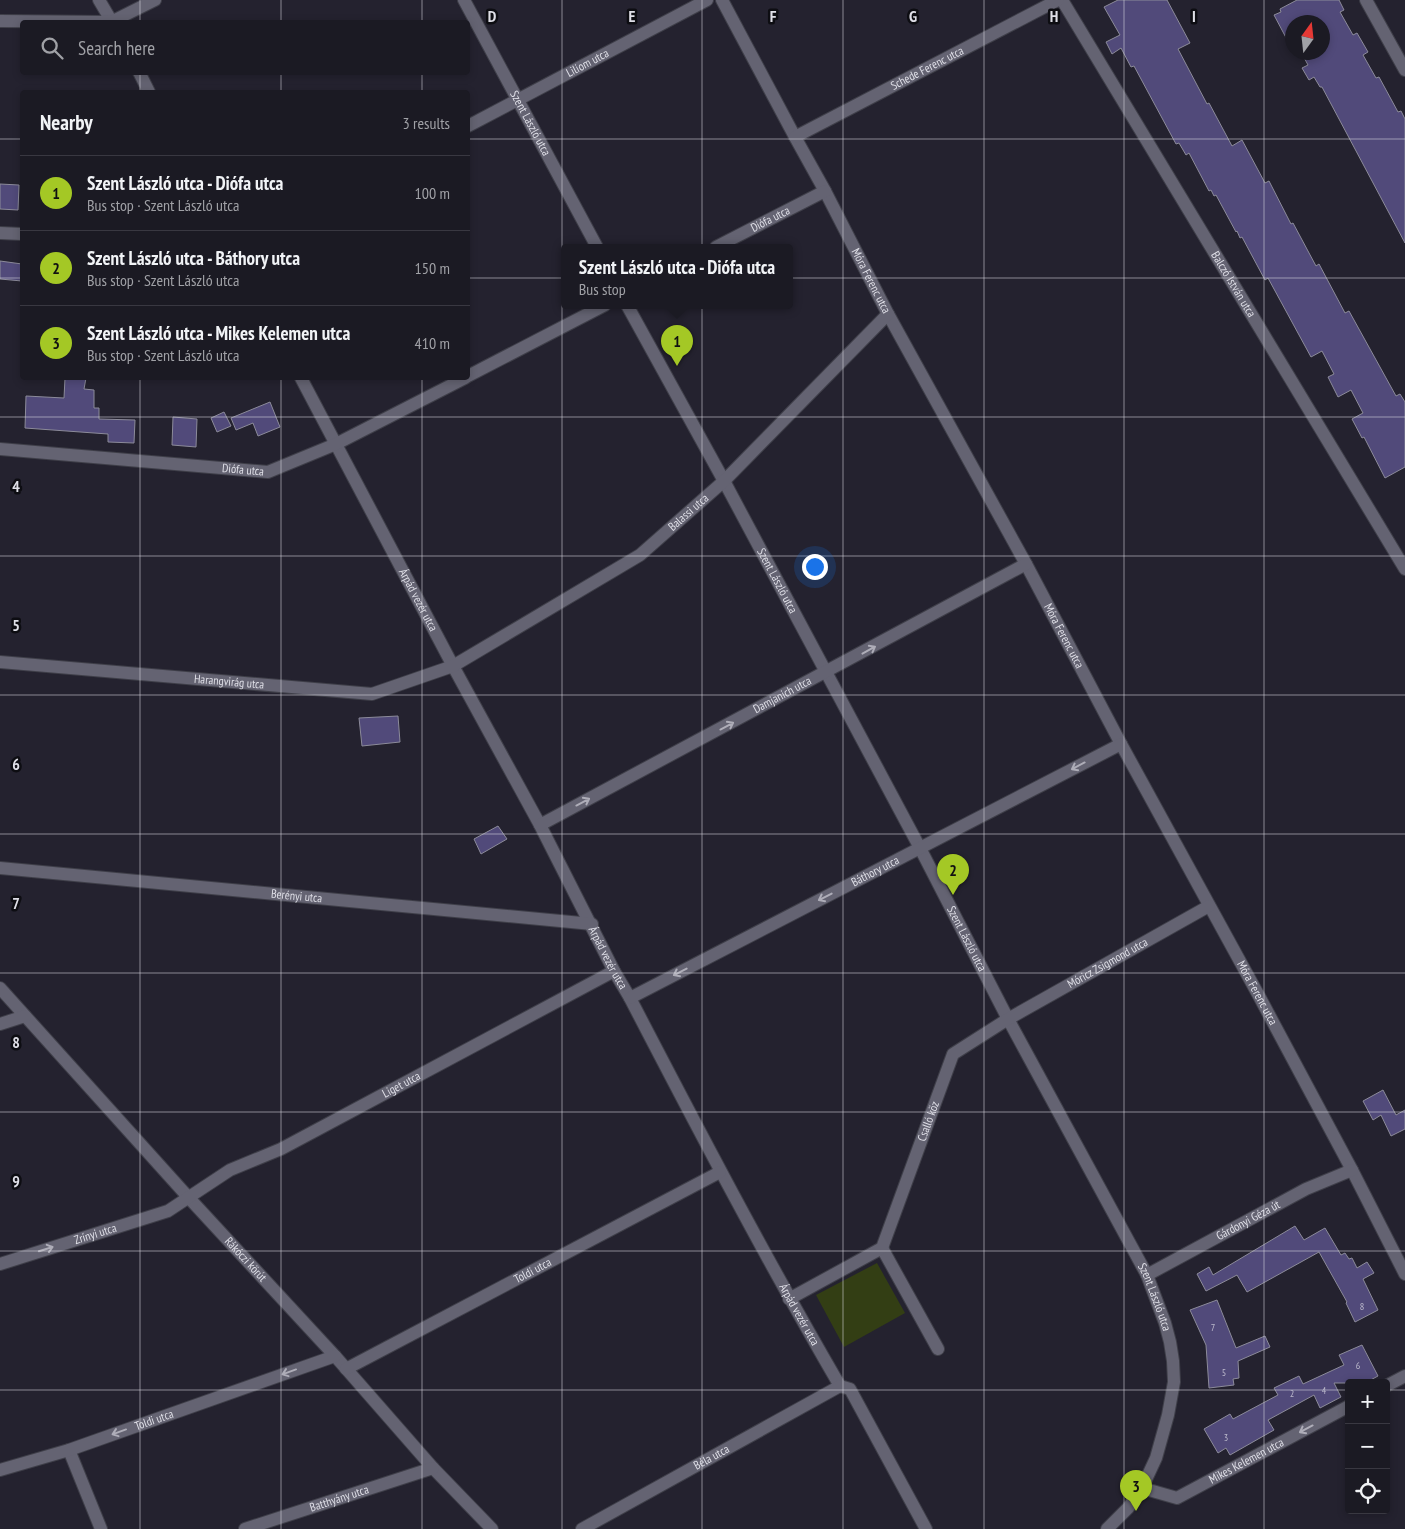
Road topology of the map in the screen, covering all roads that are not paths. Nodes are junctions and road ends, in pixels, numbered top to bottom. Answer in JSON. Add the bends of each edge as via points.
{"nodes":[{"id":1,"x":99,"y":0,"type":"edge"},
{"id":2,"x":154,"y":0,"type":"edge"},
{"id":3,"x":464,"y":0,"type":"edge"},
{"id":4,"x":707,"y":0,"type":"edge"},
{"id":5,"x":722,"y":0,"type":"edge"},
{"id":6,"x":1060,"y":0,"type":"edge"},
{"id":7,"x":1366,"y":0,"type":"edge"},
{"id":8,"x":111,"y":20,"type":"edge"},
{"id":9,"x":116,"y":20,"type":"edge"},
{"id":10,"x":0,"y":21,"type":"edge"},
{"id":11,"x":20,"y":21,"type":"edge"},
{"id":12,"x":1405,"y":70,"type":"edge"},
{"id":13,"x":140,"y":75,"type":"edge"},
{"id":14,"x":148,"y":90,"type":"edge"},
{"id":15,"x":518,"y":99,"type":"junction"},
{"id":16,"x":470,"y":125,"type":"edge"},
{"id":17,"x":795,"y":138,"type":"junction"},
{"id":18,"x":825,"y":191,"type":"junction"},
{"id":19,"x":0,"y":232,"type":"edge"},
{"id":20,"x":20,"y":234,"type":"edge"},
{"id":21,"x":595,"y":244,"type":"edge"},
{"id":22,"x":722,"y":244,"type":"edge"},
{"id":23,"x":597,"y":309,"type":"edge"},
{"id":24,"x":630,"y":309,"type":"edge"},
{"id":25,"x":888,"y":314,"type":"junction"},
{"id":26,"x":470,"y":375,"type":"edge"},
{"id":27,"x":302,"y":380,"type":"edge"},
{"id":28,"x":460,"y":380,"type":"edge"},
{"id":29,"x":336,"y":444,"type":"junction"},
{"id":30,"x":0,"y":449,"type":"edge"},
{"id":31,"x":724,"y":481,"type":"junction"},
{"id":32,"x":1026,"y":564,"type":"junction"},
{"id":33,"x":1405,"y":569,"type":"edge"},
{"id":34,"x":0,"y":662,"type":"edge"},
{"id":35,"x":453,"y":666,"type":"junction"},
{"id":36,"x":826,"y":673,"type":"junction"},
{"id":37,"x":1121,"y":744,"type":"junction"},
{"id":38,"x":540,"y":825,"type":"junction"},
{"id":39,"x":920,"y":848,"type":"junction"},
{"id":40,"x":0,"y":868,"type":"edge"},
{"id":41,"x":1209,"y":906,"type":"junction"},
{"id":42,"x":592,"y":924,"type":"junction"},
{"id":43,"x":614,"y":970,"type":"junction"},
{"id":44,"x":0,"y":988,"type":"edge"},
{"id":45,"x":630,"y":998,"type":"junction"},
{"id":46,"x":25,"y":1016,"type":"junction"},
{"id":47,"x":1008,"y":1019,"type":"junction"},
{"id":48,"x":0,"y":1024,"type":"edge"},
{"id":49,"x":1352,"y":1170,"type":"junction"},
{"id":50,"x":720,"y":1172,"type":"junction"},
{"id":51,"x":189,"y":1198,"type":"junction"},
{"id":52,"x":882,"y":1248,"type":"junction"},
{"id":53,"x":0,"y":1264,"type":"edge"},
{"id":54,"x":1405,"y":1274,"type":"edge"},
{"id":55,"x":1147,"y":1275,"type":"junction"},
{"id":56,"x":789,"y":1299,"type":"junction"},
{"id":57,"x":938,"y":1349,"type":"dead end"},
{"id":58,"x":335,"y":1356,"type":"junction"},
{"id":59,"x":346,"y":1369,"type":"junction"},
{"id":60,"x":1405,"y":1376,"type":"edge"},
{"id":61,"x":1390,"y":1384,"type":"edge"},
{"id":62,"x":840,"y":1386,"type":"junction"},
{"id":63,"x":1345,"y":1408,"type":"edge"},
{"id":64,"x":69,"y":1450,"type":"junction"},
{"id":65,"x":433,"y":1468,"type":"junction"},
{"id":66,"x":0,"y":1470,"type":"edge"},
{"id":67,"x":1142,"y":1488,"type":"junction"},
{"id":68,"x":101,"y":1529,"type":"edge"},
{"id":69,"x":244,"y":1529,"type":"edge"},
{"id":70,"x":492,"y":1529,"type":"edge"},
{"id":71,"x":582,"y":1529,"type":"edge"},
{"id":72,"x":926,"y":1529,"type":"edge"},
{"id":73,"x":1107,"y":1529,"type":"edge"}],
"edges":[{"from":1,"to":8,"type":"street"},
{"from":2,"to":9,"type":"street"},
{"from":3,"to":15,"type":"street","name":"Szent László utca"},
{"from":4,"to":15,"type":"street","name":"Liliom utca"},
{"from":5,"to":17,"type":"street","name":"Móra Ferenc utca"},
{"from":6,"to":17,"type":"street","name":"Schede Ferenc utca"},
{"from":6,"to":33,"type":"street","name":"Balczó István utca"},
{"from":7,"to":12,"type":"street"},
{"from":10,"to":11,"type":"street"},
{"from":13,"to":14,"type":"street"},
{"from":15,"to":16,"type":"street","name":"Liliom utca"},
{"from":15,"to":21,"type":"street","name":"Szent László utca"},
{"from":17,"to":18,"type":"street","name":"Móra Ferenc utca"},
{"from":18,"to":22,"type":"street","name":"Diófa utca"},
{"from":18,"to":25,"type":"street","name":"Móra Ferenc utca"},
{"from":19,"to":20,"type":"street"},
{"from":23,"to":26,"type":"street","name":"Diófa utca"},
{"from":24,"to":31,"type":"street","name":"Szent László utca"},
{"from":25,"to":31,"type":"street","name":"Balassi utca"},
{"from":25,"to":32,"type":"street","name":"Móra Ferenc utca"},
{"from":27,"to":29,"type":"street","name":"Árpád vezér utca"},
{"from":28,"to":29,"type":"street","name":"Diófa utca"},
{"from":29,"to":30,"type":"street","name":"Diófa utca","via":[[268,472]]},
{"from":29,"to":35,"type":"street","name":"Árpád vezér utca"},
{"from":31,"to":35,"type":"street","name":"Balassi utca","via":[[640,555]]},
{"from":31,"to":36,"type":"street","name":"Szent László utca"},
{"from":36,"to":32,"type":"street","name":"Damjanich utca","one_way":true},
{"from":32,"to":37,"type":"street","name":"Móra Ferenc utca"},
{"from":34,"to":35,"type":"street","name":"Harangvirág utca","via":[[372,694]]},
{"from":35,"to":38,"type":"street","name":"Árpád vezér utca"},
{"from":38,"to":36,"type":"street","name":"Damjanich utca","one_way":true},
{"from":36,"to":39,"type":"street","name":"Szent László utca"},
{"from":37,"to":39,"type":"street","name":"Báthory utca","one_way":true},
{"from":37,"to":41,"type":"street","name":"Móra Ferenc utca"},
{"from":38,"to":42,"type":"street","name":"Árpád vezér utca"},
{"from":39,"to":45,"type":"street","name":"Báthory utca","one_way":true},
{"from":39,"to":47,"type":"street","name":"Szent László utca"},
{"from":40,"to":42,"type":"street","name":"Berényi utca"},
{"from":41,"to":47,"type":"street","name":"Móricz Zsigmond utca"},
{"from":41,"to":49,"type":"street","name":"Móra Ferenc utca"},
{"from":42,"to":43,"type":"street","name":"Árpád vezér utca"},
{"from":43,"to":45,"type":"street","name":"Árpád vezér utca"},
{"from":43,"to":51,"type":"street","name":"Liget utca","via":[[281,1149],[230,1170]]},
{"from":44,"to":46,"type":"street","name":"Rákóczi körút"},
{"from":45,"to":50,"type":"street","name":"Árpád vezér utca"},
{"from":46,"to":48,"type":"street"},
{"from":46,"to":51,"type":"street","name":"Rákóczi körút"},
{"from":47,"to":52,"type":"street","name":"Csalló köz","via":[[953,1054]]},
{"from":47,"to":55,"type":"street","name":"Szent László utca"},
{"from":49,"to":54,"type":"street","name":"Móra Ferenc utca"},
{"from":49,"to":55,"type":"street","name":"Gárdonyi Géza út","via":[[1306,1189]]},
{"from":50,"to":56,"type":"street","name":"Árpád vezér utca"},
{"from":50,"to":59,"type":"street","name":"Toldi utca"},
{"from":53,"to":51,"type":"street","name":"Zrínyi utca","one_way":true,"via":[[168,1211]]},
{"from":51,"to":58,"type":"street","name":"Rákóczi körút"},
{"from":52,"to":56,"type":"street"},
{"from":52,"to":57,"type":"street"},
{"from":55,"to":67,"type":"street","name":"Szent László utca","via":[[1170,1342],[1174,1382],[1163,1436]]},
{"from":56,"to":62,"type":"street","name":"Árpád vezér utca"},
{"from":58,"to":59,"type":"street","name":"Rákóczi körút"},
{"from":58,"to":64,"type":"street","name":"Toldi utca","one_way":true},
{"from":59,"to":65,"type":"street","name":"Rákóczi körút"},
{"from":60,"to":61,"type":"street"},
{"from":62,"to":71,"type":"street","name":"Béla utca"},
{"from":62,"to":72,"type":"street","name":"Árpád vezér utca","via":[[850,1389]]},
{"from":63,"to":67,"type":"street","name":"Mikes Kelemen utca","one_way":true,"via":[[1177,1498]]},
{"from":64,"to":66,"type":"street","name":"Toldi utca"},
{"from":64,"to":68,"type":"street"},
{"from":65,"to":69,"type":"street","name":"Batthyány utca"},
{"from":65,"to":70,"type":"street","name":"Rákóczi körút"},
{"from":67,"to":73,"type":"street","name":"Szent László utca"}]}
